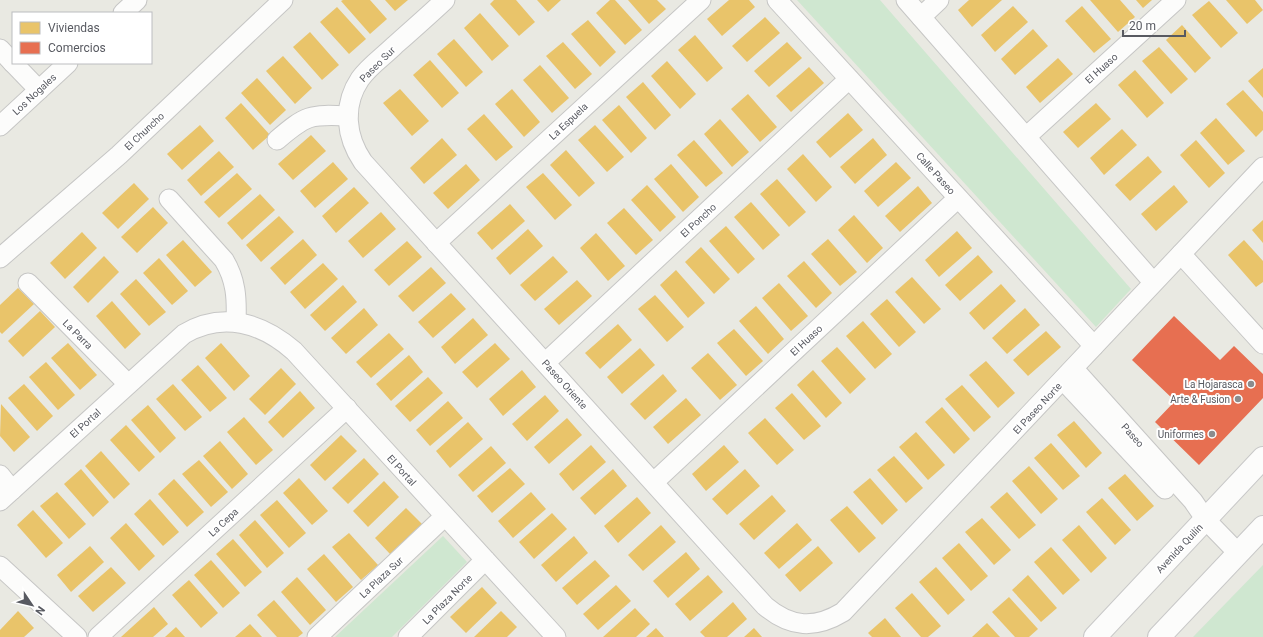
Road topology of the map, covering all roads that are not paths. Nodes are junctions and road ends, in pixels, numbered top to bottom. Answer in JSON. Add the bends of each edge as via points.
{"nodes":[{"id":1,"x":137,"y":0,"type":"edge"},
{"id":2,"x":283,"y":0,"type":"edge"},
{"id":3,"x":445,"y":0,"type":"edge"},
{"id":4,"x":701,"y":0,"type":"edge"},
{"id":5,"x":777,"y":0,"type":"edge"},
{"id":6,"x":906,"y":0,"type":"edge"},
{"id":7,"x":940,"y":0,"type":"edge"},
{"id":8,"x":1176,"y":0,"type":"edge"},
{"id":9,"x":124,"y":12,"type":"edge"},
{"id":10,"x":921,"y":17,"type":"junction"},
{"id":11,"x":0,"y":49,"type":"edge"},
{"id":12,"x":12,"y":62,"type":"edge"},
{"id":13,"x":14,"y":64,"type":"edge"},
{"id":14,"x":67,"y":64,"type":"edge"},
{"id":15,"x":849,"y":79,"type":"junction"},
{"id":16,"x":38,"y":90,"type":"junction"},
{"id":17,"x":348,"y":116,"type":"junction"},
{"id":18,"x":0,"y":126,"type":"edge"},
{"id":19,"x":1026,"y":137,"type":"junction"},
{"id":20,"x":277,"y":140,"type":"dead end"},
{"id":21,"x":1263,"y":167,"type":"edge"},
{"id":22,"x":958,"y":198,"type":"junction"},
{"id":23,"x":169,"y":200,"type":"dead end"},
{"id":24,"x":436,"y":243,"type":"junction"},
{"id":25,"x":1181,"y":254,"type":"junction"},
{"id":26,"x":0,"y":258,"type":"edge"},
{"id":27,"x":1154,"y":282,"type":"junction"},
{"id":28,"x":28,"y":283,"type":"dead end"},
{"id":29,"x":236,"y":322,"type":"junction"},
{"id":30,"x":1263,"y":344,"type":"edge"},
{"id":31,"x":1094,"y":346,"type":"junction"},
{"id":32,"x":546,"y":362,"type":"junction"},
{"id":33,"x":1068,"y":374,"type":"junction"},
{"id":34,"x":128,"y":384,"type":"junction"},
{"id":35,"x":347,"y":408,"type":"junction"},
{"id":36,"x":1263,"y":458,"type":"edge"},
{"id":37,"x":0,"y":475,"type":"edge"},
{"id":38,"x":654,"y":482,"type":"junction"},
{"id":39,"x":6,"y":495,"type":"edge"},
{"id":40,"x":444,"y":517,"type":"junction"},
{"id":41,"x":1206,"y":520,"type":"junction"},
{"id":42,"x":1263,"y":527,"type":"edge"},
{"id":43,"x":1238,"y":553,"type":"junction"},
{"id":44,"x":485,"y":560,"type":"junction"},
{"id":45,"x":0,"y":566,"type":"edge"},
{"id":46,"x":810,"y":631,"type":"edge"},
{"id":47,"x":77,"y":637,"type":"edge"},
{"id":48,"x":98,"y":637,"type":"edge"},
{"id":49,"x":317,"y":637,"type":"edge"},
{"id":50,"x":408,"y":637,"type":"edge"},
{"id":51,"x":556,"y":637,"type":"edge"},
{"id":52,"x":1095,"y":637,"type":"edge"},
{"id":53,"x":1159,"y":637,"type":"edge"}],
"edges":[{"from":1,"to":9,"type":"street"},
{"from":2,"to":26,"type":"street","name":"El Chuncho","via":[[119,154]]},
{"from":3,"to":17,"type":"street","name":"Paseo Sur","via":[[361,78],[354,90]]},
{"from":4,"to":24,"type":"street","name":"La Espuela"},
{"from":5,"to":15,"type":"street","name":"Calle Paseo"},
{"from":6,"to":10,"type":"street"},
{"from":7,"to":10,"type":"street"},
{"from":8,"to":19,"type":"street","name":"El Huaso"},
{"from":10,"to":19,"type":"street"},
{"from":11,"to":12,"type":"street"},
{"from":13,"to":16,"type":"street"},
{"from":14,"to":16,"type":"street","name":"Los Nogales"},
{"from":15,"to":22,"type":"street","name":"Calle Paseo"},
{"from":15,"to":32,"type":"street","name":"El Poncho"},
{"from":16,"to":18,"type":"street","name":"Los Nogales"},
{"from":17,"to":20,"type":"street","via":[[320,115],[306,118]]},
{"from":17,"to":24,"type":"street","name":"Paseo Oriente","via":[[351,141],[363,162]]},
{"from":19,"to":27,"type":"street"},
{"from":21,"to":25,"type":"street","name":"El Paseo Norte"},
{"from":22,"to":31,"type":"street","name":"Calle Paseo"},
{"from":22,"to":38,"type":"street","name":"El Huaso"},
{"from":23,"to":29,"type":"street","via":[[224,260],[230,270],[236,290]]},
{"from":24,"to":32,"type":"street","name":"Paseo Oriente"},
{"from":25,"to":27,"type":"street","name":"El Paseo Norte"},
{"from":25,"to":30,"type":"street"},
{"from":27,"to":31,"type":"street","name":"El Paseo Norte"},
{"from":28,"to":34,"type":"street","name":"La Parra"},
{"from":29,"to":34,"type":"street","name":"El Portal","via":[[214,323],[194,329],[176,341]]},
{"from":29,"to":35,"type":"street","name":"El Portal","via":[[266,330],[281,339]]},
{"from":31,"to":33,"type":"street","name":"El Paseo Norte"},
{"from":32,"to":38,"type":"street","name":"Paseo Oriente"},
{"from":33,"to":41,"type":"street","name":"Paseo","via":[[1189,505]]},
{"from":33,"to":46,"type":"street","name":"El Paseo Norte","via":[[844,612]]},
{"from":34,"to":39,"type":"street","name":"El Portal"},
{"from":35,"to":40,"type":"street","name":"El Portal"},
{"from":35,"to":48,"type":"street","name":"La Cepa"},
{"from":36,"to":41,"type":"main road","name":"Avenida Quilín"},
{"from":37,"to":39,"type":"street"},
{"from":38,"to":46,"type":"street","name":"Paseo Oriente","via":[[766,606],[786,620]]},
{"from":40,"to":44,"type":"street","name":"El Portal"},
{"from":40,"to":49,"type":"street","name":"La Plaza Sur"},
{"from":41,"to":43,"type":"street"},
{"from":41,"to":52,"type":"main road","name":"Avenida Quilín"},
{"from":42,"to":43,"type":"main road"},
{"from":43,"to":53,"type":"main road"},
{"from":44,"to":50,"type":"street","name":"La Plaza Norte"},
{"from":44,"to":51,"type":"street","name":"El Portal"},
{"from":45,"to":47,"type":"street"}]}
